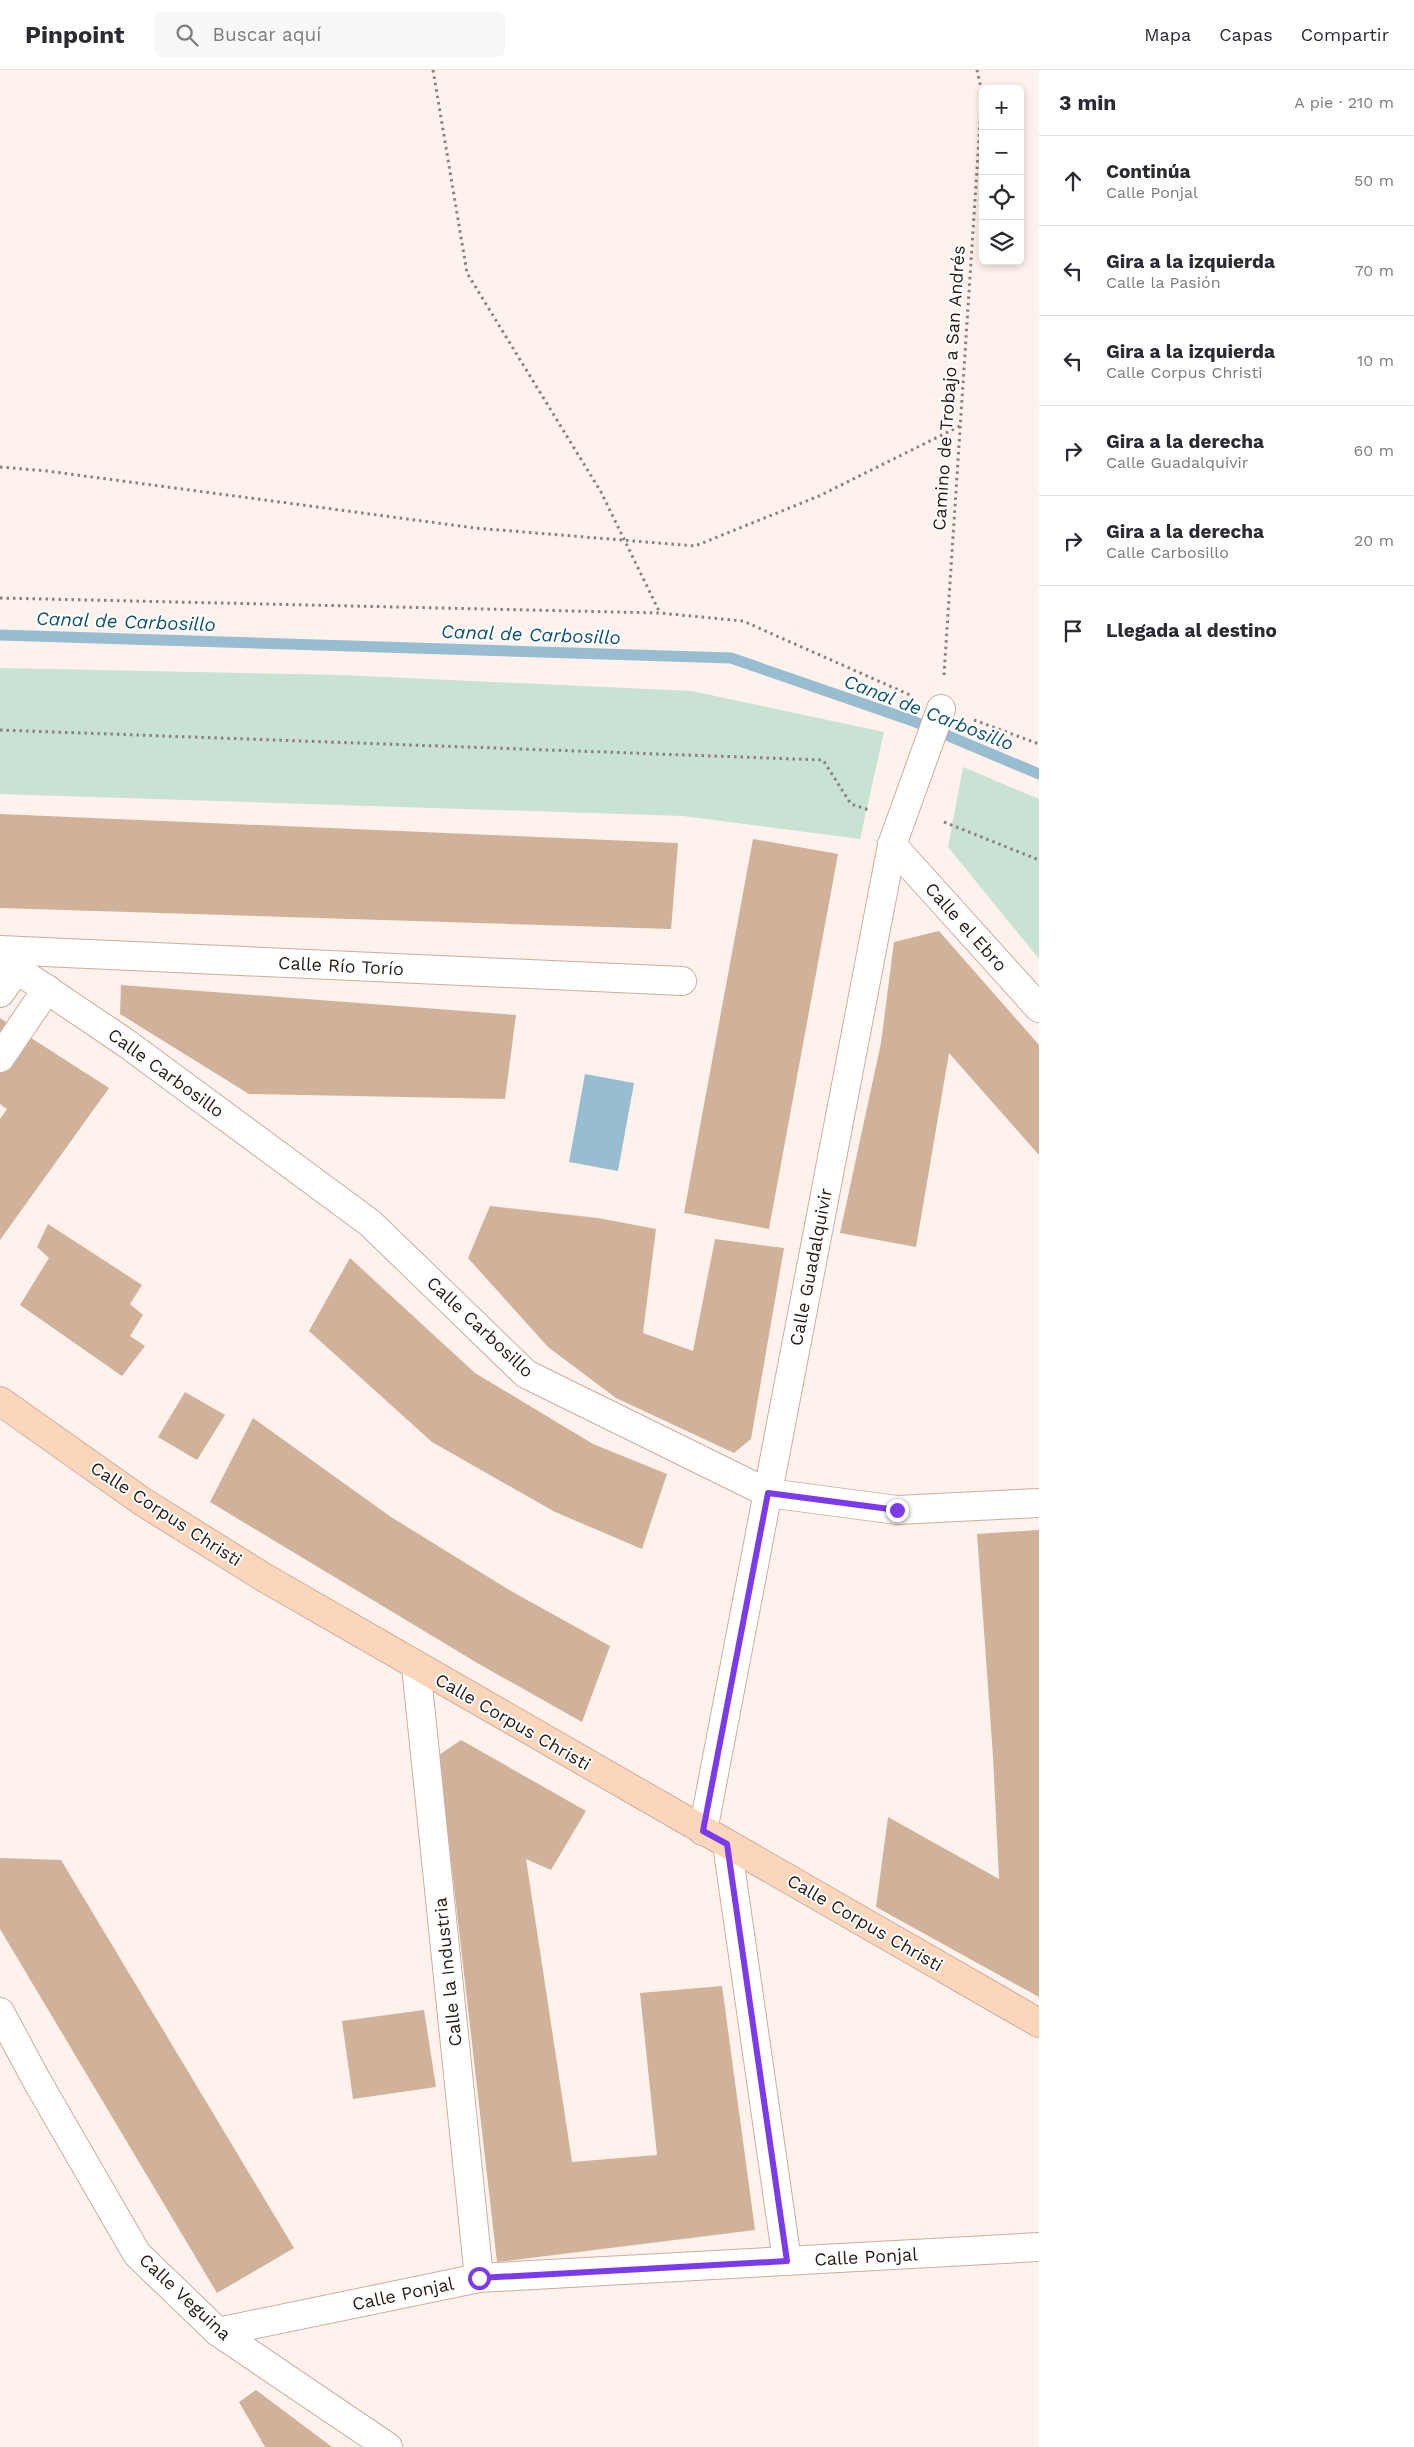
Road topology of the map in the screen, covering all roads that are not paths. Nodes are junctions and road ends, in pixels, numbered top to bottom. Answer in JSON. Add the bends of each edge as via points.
{"nodes":[{"id":1,"x":941,"y":708,"type":"road end"},
{"id":2,"x":892,"y":845,"type":"junction"},
{"id":3,"x":6,"y":959,"type":"edge"},
{"id":4,"x":682,"y":982,"type":"dead end"},
{"id":5,"x":47,"y":989,"type":"junction"},
{"id":6,"x":0,"y":994,"type":"edge"},
{"id":7,"x":1039,"y":1008,"type":"edge"},
{"id":8,"x":0,"y":1058,"type":"edge"},
{"id":9,"x":0,"y":1401,"type":"edge"},
{"id":10,"x":768,"y":1493,"type":"junction"},
{"id":11,"x":1039,"y":1503,"type":"edge"},
{"id":12,"x":416,"y":1666,"type":"junction"},
{"id":13,"x":703,"y":1831,"type":"junction"},
{"id":14,"x":727,"y":1844,"type":"junction"},
{"id":15,"x":0,"y":2012,"type":"edge"},
{"id":16,"x":1039,"y":2023,"type":"edge"},
{"id":17,"x":1039,"y":2247,"type":"edge"},
{"id":18,"x":787,"y":2261,"type":"junction"},
{"id":19,"x":479,"y":2278,"type":"junction"},
{"id":20,"x":218,"y":2332,"type":"junction"},
{"id":21,"x":388,"y":2447,"type":"edge"}],
"edges":[{"from":1,"to":2,"type":"street","name":"Calle Guadalquivir"},
{"from":2,"to":7,"type":"street","name":"Calle el Ebro"},
{"from":2,"to":10,"type":"street","name":"Calle Guadalquivir"},
{"from":3,"to":4,"type":"street","name":"Calle Río Torío"},
{"from":3,"to":5,"type":"street","name":"Calle Carbosillo"},
{"from":3,"to":6,"type":"street"},
{"from":5,"to":8,"type":"street"},
{"from":5,"to":10,"type":"street","name":"Calle Carbosillo","via":[[126,1043],[370,1223],[526,1374]]},
{"from":9,"to":12,"type":"main road","name":"Calle Corpus Christi","via":[[143,1502]]},
{"from":10,"to":11,"type":"street","name":"Calle Carbosillo","via":[[897,1510]]},
{"from":10,"to":13,"type":"street","name":"Calle Guadalquivir"},
{"from":12,"to":13,"type":"main road","name":"Calle Corpus Christi"},
{"from":12,"to":19,"type":"street","name":"Calle la Industria"},
{"from":13,"to":14,"type":"main road","name":"Calle Corpus Christi"},
{"from":14,"to":16,"type":"main road","name":"Calle Corpus Christi"},
{"from":14,"to":18,"type":"street"},
{"from":15,"to":20,"type":"street","name":"Calle Veguina","via":[[137,2254]]},
{"from":17,"to":18,"type":"street","name":"Calle Ponjal"},
{"from":18,"to":19,"type":"street","name":"Calle Ponjal"},
{"from":19,"to":20,"type":"street","name":"Calle Ponjal"},
{"from":20,"to":21,"type":"street","name":"Calle Veguina"}]}
